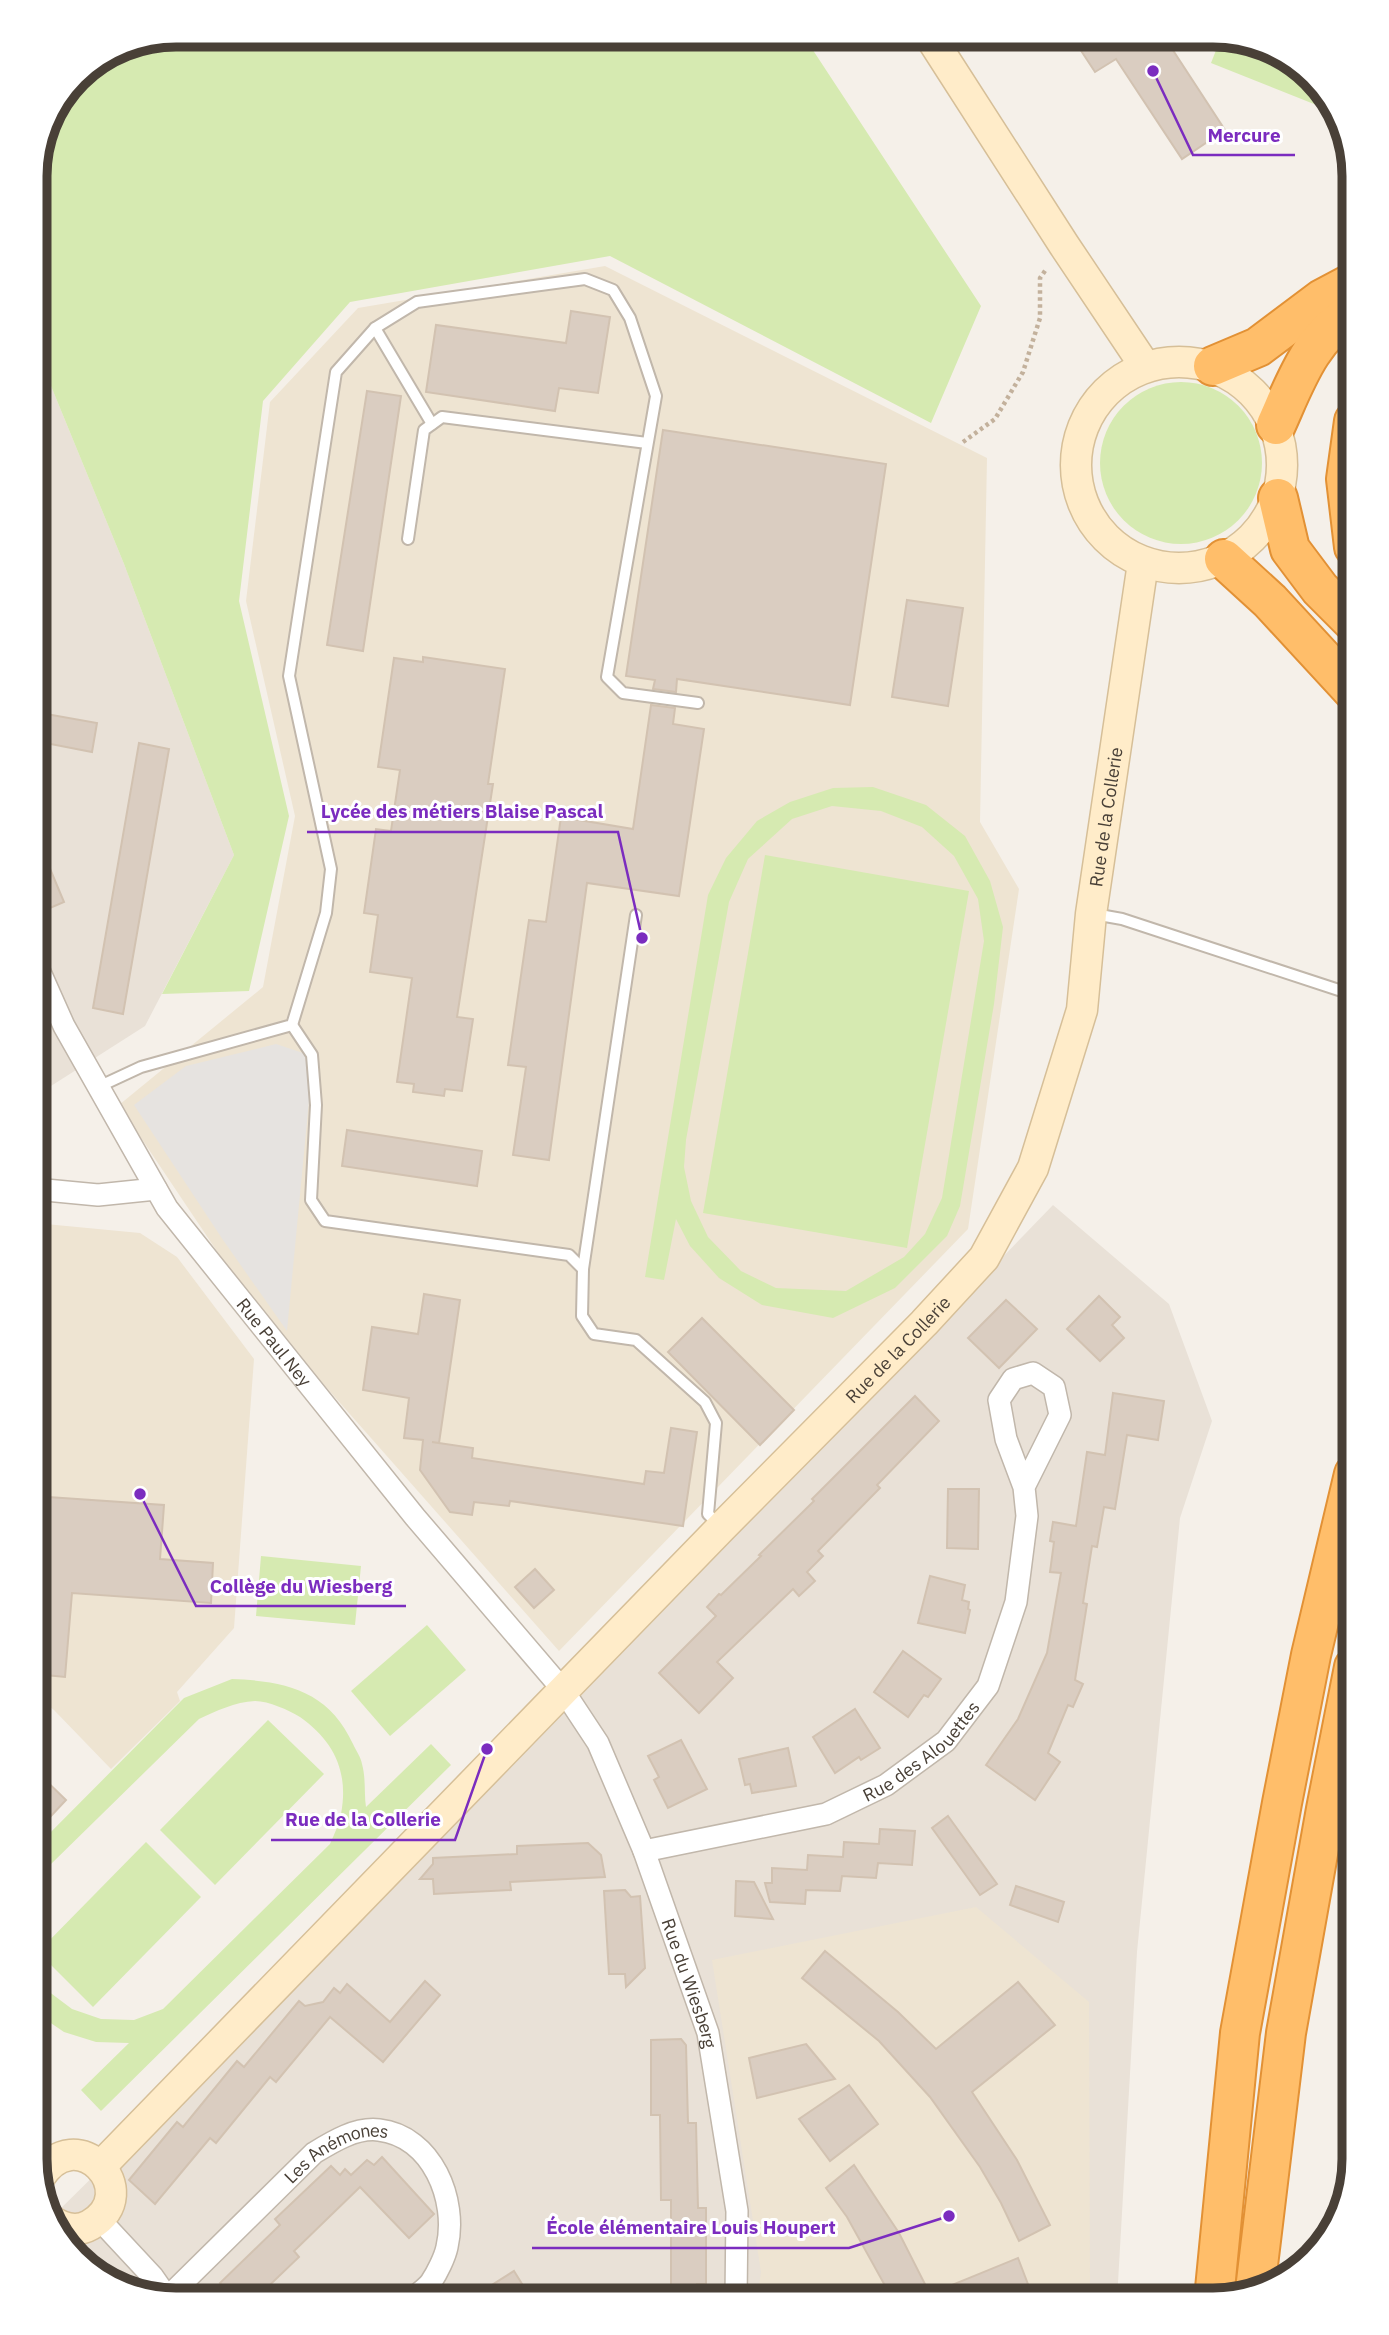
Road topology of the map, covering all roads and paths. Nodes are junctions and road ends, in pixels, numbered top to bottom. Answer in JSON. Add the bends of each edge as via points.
{"nodes":[{"id":1,"x":937,"y":48,"type":"edge"},
{"id":2,"x":1064,"y":245,"type":"junction"},
{"id":3,"x":1342,"y":288,"type":"edge"},
{"id":4,"x":1342,"y":318,"type":"edge"},
{"id":5,"x":375,"y":328,"type":"junction"},
{"id":6,"x":1145,"y":366,"type":"junction"},
{"id":7,"x":1213,"y":366,"type":"junction"},
{"id":8,"x":432,"y":424,"type":"junction"},
{"id":9,"x":1276,"y":425,"type":"junction"},
{"id":10,"x":963,"y":442,"type":"dead end"},
{"id":11,"x":647,"y":443,"type":"junction"},
{"id":12,"x":1278,"y":498,"type":"junction"},
{"id":13,"x":408,"y":539,"type":"dead end"},
{"id":14,"x":1224,"y":559,"type":"junction"},
{"id":15,"x":1143,"y":563,"type":"junction"},
{"id":16,"x":1342,"y":611,"type":"edge"},
{"id":17,"x":1342,"y":679,"type":"edge"},
{"id":18,"x":698,"y":703,"type":"dead end"},
{"id":19,"x":1091,"y":914,"type":"junction"},
{"id":20,"x":636,"y":915,"type":"dead end"},
{"id":21,"x":48,"y":989,"type":"edge"},
{"id":22,"x":1342,"y":991,"type":"edge"},
{"id":23,"x":292,"y":1025,"type":"junction"},
{"id":24,"x":98,"y":1087,"type":"junction"},
{"id":25,"x":156,"y":1189,"type":"junction"},
{"id":26,"x":47,"y":1190,"type":"edge"},
{"id":27,"x":583,"y":1269,"type":"junction"},
{"id":28,"x":1024,"y":1487,"type":"junction"},
{"id":29,"x":1342,"y":1525,"type":"edge"},
{"id":30,"x":721,"y":1528,"type":"junction"},
{"id":31,"x":563,"y":1690,"type":"junction"},
{"id":32,"x":1342,"y":1728,"type":"edge"},
{"id":33,"x":1342,"y":1828,"type":"edge"},
{"id":34,"x":644,"y":1851,"type":"junction"},
{"id":35,"x":1286,"y":2033,"type":"junction"},
{"id":36,"x":47,"y":2162,"type":"edge"},
{"id":37,"x":101,"y":2166,"type":"junction"},
{"id":38,"x":100,"y":2219,"type":"junction"},
{"id":39,"x":68,"y":2228,"type":"edge"},
{"id":40,"x":1256,"y":2280,"type":"edge"},
{"id":41,"x":159,"y":2286,"type":"edge"},
{"id":42,"x":180,"y":2287,"type":"edge"},
{"id":43,"x":425,"y":2287,"type":"edge"},
{"id":44,"x":736,"y":2288,"type":"edge"},
{"id":45,"x":1215,"y":2288,"type":"edge"}],
"edges":[{"from":1,"to":2,"type":"street"},
{"from":2,"to":6,"type":"street"},
{"from":2,"to":10,"type":"path","via":[[1040,278],[1040,318],[1024,372],[995,419]]},
{"from":3,"to":7,"type":"highway","via":[[1258,347]]},
{"from":4,"to":9,"type":"highway","via":[[1305,360]]},
{"from":5,"to":8,"type":"lane"},
{"from":5,"to":11,"type":"lane","via":[[418,302],[585,279],[613,290],[630,318],[656,396]]},
{"from":5,"to":23,"type":"lane","via":[[336,372],[289,676],[331,869],[326,913]]},
{"from":6,"to":7,"type":"street","via":[[1179,360]]},
{"from":6,"to":15,"type":"street","via":[[1117,381],[1095,404],[1080,432],[1075,464],[1080,495],[1094,524],[1115,547]]},
{"from":7,"to":9,"type":"street","via":[[1240,379],[1261,400]]},
{"from":8,"to":11,"type":"lane","via":[[442,417]]},
{"from":8,"to":13,"type":"lane","via":[[424,429]]},
{"from":9,"to":12,"type":"street","via":[[1284,462]]},
{"from":11,"to":18,"type":"lane","via":[[607,677],[623,693]]},
{"from":12,"to":14,"type":"street","via":[[1258,534]]},
{"from":12,"to":16,"type":"highway","via":[[1290,549]]},
{"from":14,"to":15,"type":"street","via":[[1184,569]]},
{"from":14,"to":17,"type":"highway"},
{"from":15,"to":19,"type":"street","name":"Rue de la Collerie"},
{"from":19,"to":22,"type":"lane","via":[[1122,919]]},
{"from":19,"to":30,"type":"street","name":"Rue de la Collerie","via":[[1082,1010],[1058,1093],[1033,1168],[984,1258]]},
{"from":20,"to":27,"type":"lane"},
{"from":21,"to":24,"type":"street","name":"Rue Paul Ney"},
{"from":23,"to":24,"type":"lane","via":[[141,1067]]},
{"from":23,"to":27,"type":"lane","via":[[312,1055],[316,1105],[312,1200],[324,1221],[569,1255]]},
{"from":24,"to":25,"type":"street","name":"Rue Paul Ney"},
{"from":25,"to":26,"type":"street","via":[[98,1195]]},
{"from":25,"to":31,"type":"street","name":"Rue Paul Ney","via":[[175,1219],[415,1517]]},
{"from":27,"to":30,"type":"lane","via":[[582,1317],[594,1334],[636,1340],[711,1412],[716,1423],[708,1514]]},
{"from":28,"to":28,"type":"street","name":"Rue des Alouettes","via":[[1006,1439],[999,1400],[1013,1378],[1033,1373],[1054,1387],[1060,1415]]},
{"from":28,"to":34,"type":"street","name":"Rue des Alouettes","via":[[1027,1516],[1016,1602],[988,1686],[946,1741],[886,1786],[826,1814]]},
{"from":29,"to":45,"type":"highway","via":[[1311,1655],[1240,2033]]},
{"from":30,"to":31,"type":"street","name":"Rue de la Collerie"},
{"from":31,"to":34,"type":"street","name":"Rue du Wiesberg","via":[[598,1743]]},
{"from":31,"to":37,"type":"street","name":"Rue de la Collerie"},
{"from":32,"to":35,"type":"highway"},
{"from":33,"to":35,"type":"highway"},
{"from":34,"to":44,"type":"street","name":"Rue du Wiesberg","via":[[708,2033],[737,2211]]},
{"from":35,"to":40,"type":"highway"},
{"from":36,"to":37,"type":"street","via":[[75,2154]]},
{"from":37,"to":38,"type":"street","via":[[111,2193]]},
{"from":38,"to":39,"type":"street","via":[[86,2227]]},
{"from":38,"to":41,"type":"street"},
{"from":42,"to":43,"type":"street","name":"Les Anémones","via":[[314,2153],[343,2135],[378,2129],[412,2141],[438,2174],[450,2211],[447,2249]]}]}
